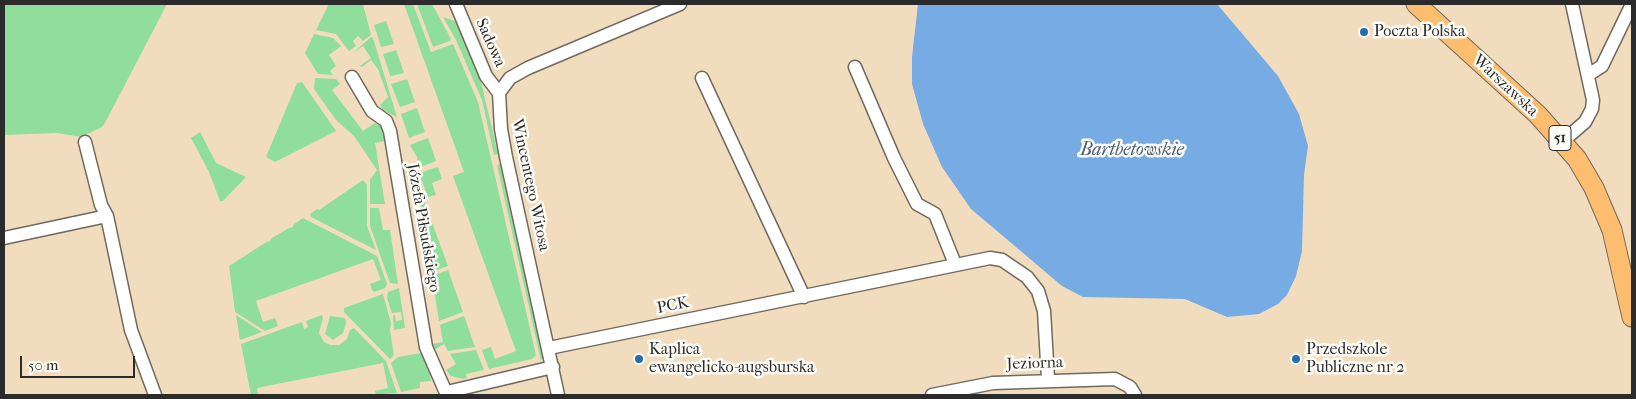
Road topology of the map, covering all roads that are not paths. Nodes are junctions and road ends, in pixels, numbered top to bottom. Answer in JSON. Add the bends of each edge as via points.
{"nodes":[{"id":1,"x":456,"y":4,"type":"edge"},
{"id":2,"x":680,"y":4,"type":"edge"},
{"id":3,"x":1416,"y":4,"type":"edge"},
{"id":4,"x":1572,"y":4,"type":"edge"},
{"id":5,"x":1632,"y":4,"type":"edge"},
{"id":6,"x":855,"y":67,"type":"dead end"},
{"id":7,"x":1588,"y":74,"type":"junction"},
{"id":8,"x":352,"y":77,"type":"dead end"},
{"id":9,"x":702,"y":78,"type":"dead end"},
{"id":10,"x":499,"y":92,"type":"junction"},
{"id":11,"x":85,"y":142,"type":"dead end"},
{"id":12,"x":1563,"y":142,"type":"junction"},
{"id":13,"x":107,"y":216,"type":"junction"},
{"id":14,"x":4,"y":238,"type":"edge"},
{"id":15,"x":955,"y":264,"type":"junction"},
{"id":16,"x":804,"y":297,"type":"junction"},
{"id":17,"x":1632,"y":317,"type":"edge"},
{"id":18,"x":549,"y":348,"type":"junction"},
{"id":19,"x":553,"y":367,"type":"junction"},
{"id":20,"x":1048,"y":379,"type":"junction"},
{"id":21,"x":447,"y":394,"type":"edge"},
{"id":22,"x":155,"y":395,"type":"edge"},
{"id":23,"x":558,"y":395,"type":"edge"},
{"id":24,"x":932,"y":395,"type":"edge"},
{"id":25,"x":1135,"y":395,"type":"edge"}],
"edges":[{"from":1,"to":10,"type":"street","name":"Sadowa","via":[[486,76]]},
{"from":2,"to":10,"type":"street","via":[[528,68],[510,78]]},
{"from":3,"to":12,"type":"main road","name":"Warszawska","number":"51"},
{"from":4,"to":7,"type":"street"},
{"from":5,"to":7,"type":"street","via":[[1602,66]]},
{"from":6,"to":15,"type":"street","via":[[917,204],[935,214]]},
{"from":7,"to":12,"type":"street","via":[[1592,109],[1585,122]]},
{"from":8,"to":21,"type":"street","name":"Józefa Piłsudskiego","via":[[372,111],[386,121],[390,131],[426,347]]},
{"from":9,"to":16,"type":"street"},
{"from":10,"to":18,"type":"street","name":"Wincentego Witosa","via":[[506,157]]},
{"from":11,"to":13,"type":"street","via":[[101,205]]},
{"from":12,"to":17,"type":"main road","name":"Warszawska","number":"51","via":[[1594,188],[1612,230]]},
{"from":13,"to":14,"type":"street"},
{"from":13,"to":22,"type":"street","via":[[131,330]]},
{"from":15,"to":16,"type":"street","name":"PCK"},
{"from":15,"to":20,"type":"street","name":"PCK","via":[[990,258],[1002,260],[1027,277],[1038,291],[1044,311]]},
{"from":16,"to":18,"type":"street","name":"PCK"},
{"from":18,"to":19,"type":"street","name":"Wincentego Witosa"},
{"from":19,"to":21,"type":"street","name":"Józefa Piłsudskiego"},
{"from":19,"to":23,"type":"street","name":"Wincentego Witosa"},
{"from":20,"to":24,"type":"street","name":"Jeziorna","via":[[993,382]]},
{"from":20,"to":25,"type":"street","name":"Jeziorna","via":[[1116,379],[1130,387]]}]}
